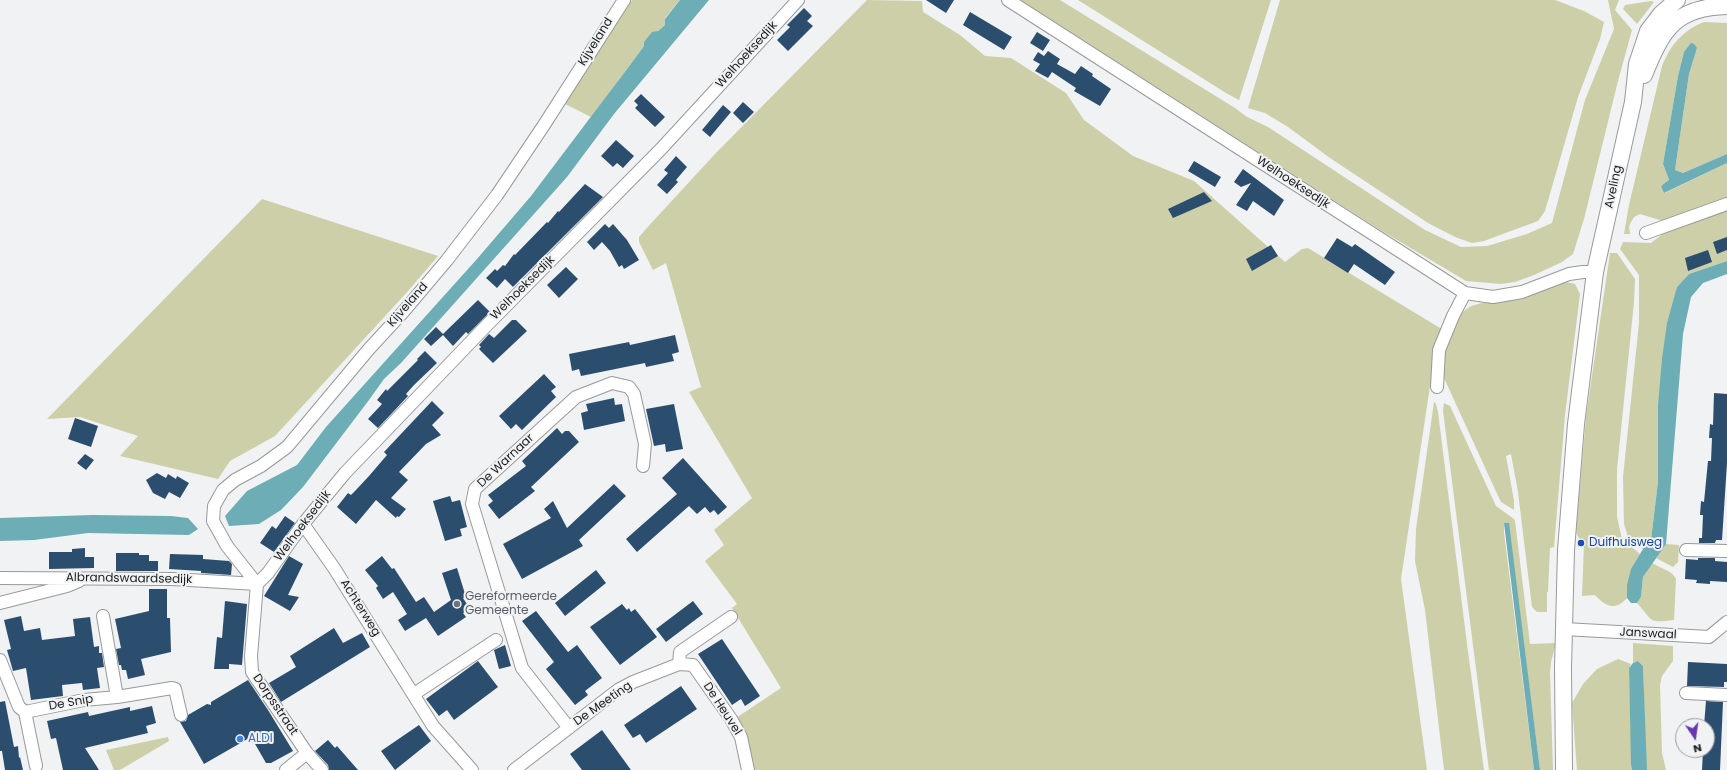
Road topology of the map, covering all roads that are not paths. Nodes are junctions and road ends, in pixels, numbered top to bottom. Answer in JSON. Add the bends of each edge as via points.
{"nodes":[{"id":1,"x":624,"y":0,"type":"edge"},
{"id":2,"x":798,"y":0,"type":"edge"},
{"id":3,"x":1008,"y":0,"type":"edge"},
{"id":4,"x":1677,"y":0,"type":"edge"},
{"id":5,"x":1727,"y":6,"type":"edge"},
{"id":6,"x":1633,"y":102,"type":"junction"},
{"id":7,"x":1727,"y":204,"type":"edge"},
{"id":8,"x":1646,"y":233,"type":"dead end"},
{"id":9,"x":1595,"y":272,"type":"junction"},
{"id":10,"x":1465,"y":293,"type":"junction"},
{"id":11,"x":1437,"y":387,"type":"dead end"},
{"id":12,"x":643,"y":466,"type":"dead end"},
{"id":13,"x":303,"y":524,"type":"junction"},
{"id":14,"x":1686,"y":550,"type":"dead end"},
{"id":15,"x":1727,"y":551,"type":"edge"},
{"id":16,"x":0,"y":578,"type":"edge"},
{"id":17,"x":86,"y":578,"type":"junction"},
{"id":18,"x":257,"y":584,"type":"junction"},
{"id":19,"x":0,"y":603,"type":"edge"},
{"id":20,"x":103,"y":616,"type":"dead end"},
{"id":21,"x":730,"y":617,"type":"dead end"},
{"id":22,"x":1727,"y":622,"type":"edge"},
{"id":23,"x":1564,"y":629,"type":"junction"},
{"id":24,"x":496,"y":640,"type":"dead end"},
{"id":25,"x":0,"y":660,"type":"edge"},
{"id":26,"x":679,"y":664,"type":"junction"},
{"id":27,"x":1686,"y":693,"type":"dead end"},
{"id":28,"x":414,"y":694,"type":"junction"},
{"id":29,"x":1727,"y":695,"type":"edge"},
{"id":30,"x":117,"y":697,"type":"junction"},
{"id":31,"x":26,"y":712,"type":"junction"},
{"id":32,"x":180,"y":715,"type":"dead end"},
{"id":33,"x":569,"y":728,"type":"junction"},
{"id":34,"x":307,"y":753,"type":"junction"},
{"id":35,"x":36,"y":766,"type":"dead end"},
{"id":36,"x":286,"y":770,"type":"edge"},
{"id":37,"x":322,"y":770,"type":"edge"},
{"id":38,"x":472,"y":770,"type":"edge"},
{"id":39,"x":514,"y":770,"type":"edge"},
{"id":40,"x":748,"y":770,"type":"edge"},
{"id":41,"x":1564,"y":770,"type":"edge"}],
"edges":[{"from":1,"to":18,"type":"street","name":"Kijveland","via":[[497,195],[448,260],[287,447],[223,490],[214,506],[213,521],[227,546]]},
{"from":2,"to":13,"type":"street","name":"Welhoeksedijk","via":[[661,149],[487,324],[345,473]]},
{"from":3,"to":10,"type":"street","name":"Welhoeksedijk"},
{"from":4,"to":6,"type":"main road","name":"Aveling","via":[[1660,14],[1648,31],[1637,64]]},
{"from":5,"to":6,"type":"main road","name":"Aveling","via":[[1707,7],[1690,12],[1673,23],[1653,52]]},
{"from":6,"to":9,"type":"main road","name":"Aveling"},
{"from":7,"to":8,"type":"street"},
{"from":9,"to":10,"type":"street","name":"Welhoeksedijk","via":[[1569,274],[1522,292],[1493,297]]},
{"from":9,"to":23,"type":"main road","via":[[1570,487]]},
{"from":10,"to":11,"type":"street","via":[[1439,350]]},
{"from":12,"to":33,"type":"street","name":"De Warnaar","via":[[645,444],[634,394],[629,387],[612,384],[576,397],[475,489],[472,504],[522,668]]},
{"from":13,"to":18,"type":"street","name":"Welhoeksedijk","via":[[268,573]]},
{"from":13,"to":28,"type":"street","name":"Achterweg"},
{"from":14,"to":15,"type":"street"},
{"from":16,"to":17,"type":"street","name":"Albrandswaardsedijk"},
{"from":17,"to":18,"type":"street","name":"Albrandswaardsedijk","via":[[172,579]]},
{"from":17,"to":19,"type":"street","via":[[67,586]]},
{"from":18,"to":34,"type":"street","name":"Dorpsstraat","via":[[252,672]]},
{"from":20,"to":30,"type":"street"},
{"from":21,"to":26,"type":"street","via":[[680,652]]},
{"from":22,"to":23,"type":"street","name":"Janswaal","via":[[1709,637]]},
{"from":23,"to":41,"type":"main road"},
{"from":24,"to":28,"type":"street"},
{"from":25,"to":31,"type":"street","via":[[19,707]]},
{"from":26,"to":33,"type":"street","name":"De Meeting","via":[[618,690]]},
{"from":26,"to":40,"type":"street","name":"De Heuvel","via":[[693,665],[730,719],[741,737]]},
{"from":27,"to":29,"type":"street"},
{"from":28,"to":38,"type":"street","name":"Achterweg","via":[[433,726]]},
{"from":30,"to":31,"type":"street","name":"De Snip","via":[[84,700]]},
{"from":30,"to":32,"type":"street","name":"De Snip","via":[[172,688],[175,689]]},
{"from":31,"to":35,"type":"street"},
{"from":33,"to":39,"type":"street","name":"De Meeting"},
{"from":34,"to":36,"type":"street"},
{"from":34,"to":37,"type":"street","name":"Dorpsstraat"}]}
